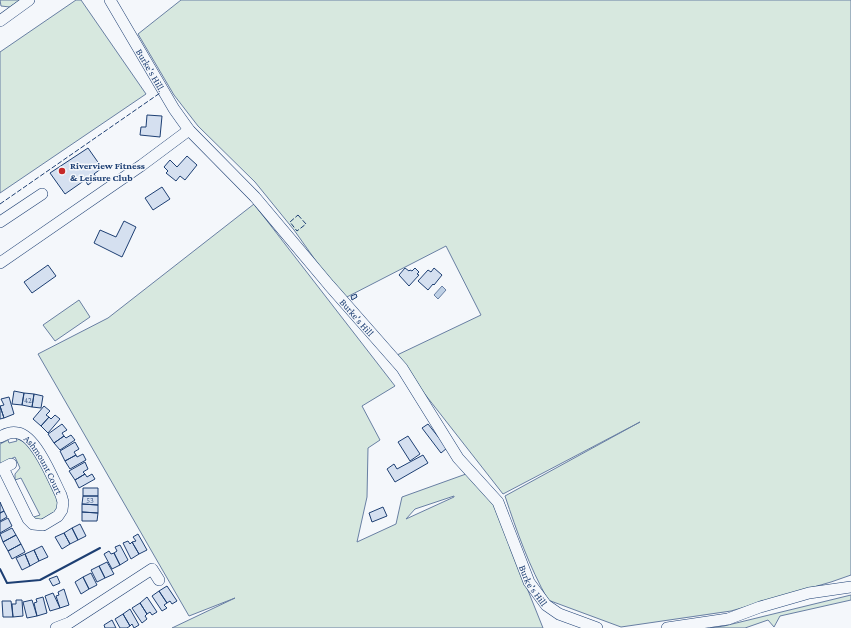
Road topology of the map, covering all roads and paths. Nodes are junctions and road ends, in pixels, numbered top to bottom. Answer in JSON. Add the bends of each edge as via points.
{"nodes":[{"id":1,"x":29,"y":0,"type":"edge"},
{"id":2,"x":110,"y":0,"type":"edge"},
{"id":3,"x":0,"y":21,"type":"edge"},
{"id":4,"x":189,"y":130,"type":"junction"},
{"id":5,"x":42,"y":194,"type":"dead end"},
{"id":6,"x":0,"y":222,"type":"edge"},
{"id":7,"x":0,"y":263,"type":"edge"},
{"id":8,"x":0,"y":437,"type":"edge"},
{"id":9,"x":11,"y":464,"type":"dead end"},
{"id":10,"x":159,"y":580,"type":"dead end"},
{"id":11,"x":851,"y":586,"type":"edge"},
{"id":12,"x":56,"y":628,"type":"edge"},
{"id":13,"x":597,"y":628,"type":"edge"},
{"id":14,"x":667,"y":628,"type":"edge"}],
"edges":[{"from":1,"to":3,"type":"street"},
{"from":2,"to":4,"type":"street","name":"Burke's Hill"},
{"from":4,"to":7,"type":"street"},
{"from":4,"to":13,"type":"street","name":"Burke's Hill","via":[[255,197],[402,368],[458,458],[498,502],[529,582],[546,605],[559,614]]},
{"from":5,"to":6,"type":"street"},
{"from":8,"to":9,"type":"street","name":"Ashmount Court","via":[[10,432],[18,433],[27,437],[38,451],[61,495],[62,510],[58,516],[43,525],[33,524],[28,519],[3,468]]},
{"from":10,"to":12,"type":"street","via":[[152,569],[69,623]]},
{"from":11,"to":14,"type":"street","via":[[809,593],[728,619]]}]}
